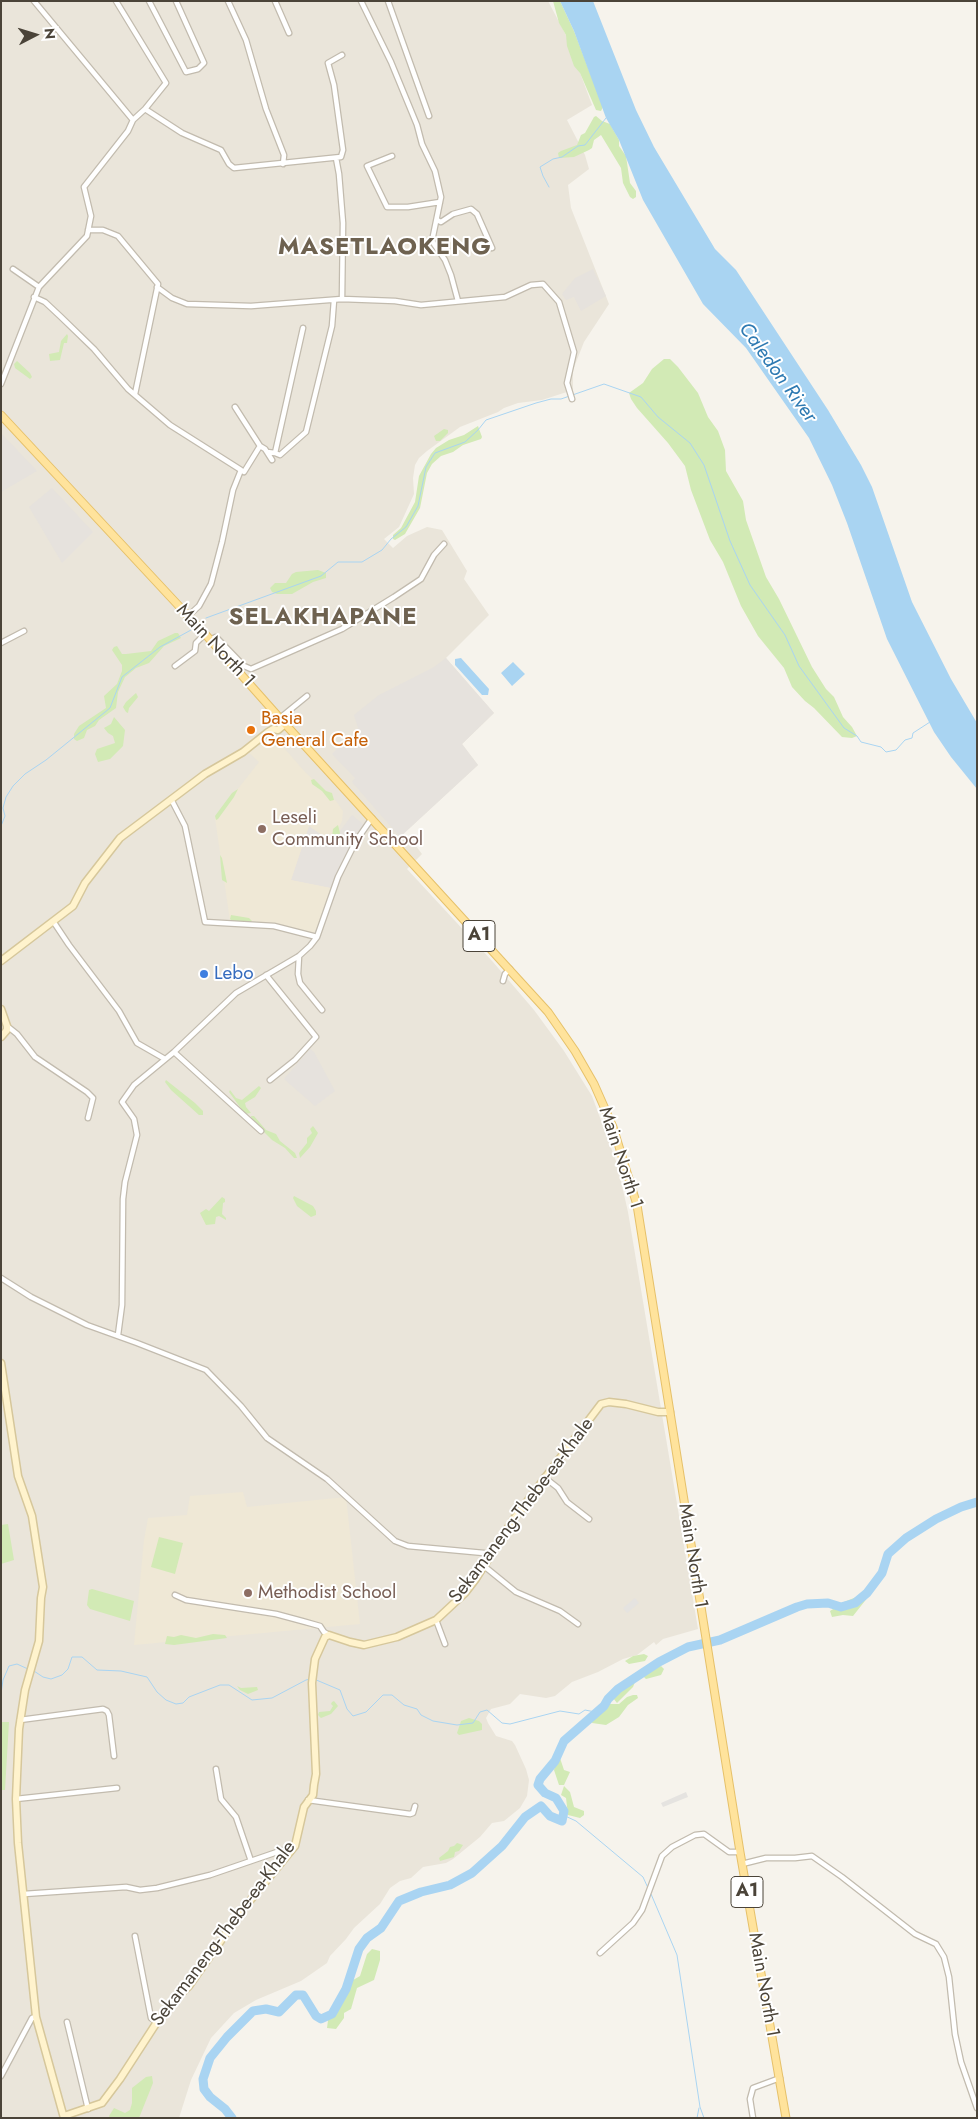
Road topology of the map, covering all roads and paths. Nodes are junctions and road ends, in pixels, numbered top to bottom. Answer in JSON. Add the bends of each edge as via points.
{"nodes":[{"id":1,"x":34,"y":1,"type":"edge"},
{"id":2,"x":116,"y":1,"type":"edge"},
{"id":3,"x":149,"y":1,"type":"edge"},
{"id":4,"x":176,"y":1,"type":"edge"},
{"id":5,"x":228,"y":1,"type":"edge"},
{"id":6,"x":275,"y":1,"type":"edge"},
{"id":7,"x":361,"y":1,"type":"edge"},
{"id":8,"x":388,"y":1,"type":"edge"},
{"id":9,"x":289,"y":33,"type":"dead end"},
{"id":10,"x":342,"y":55,"type":"dead end"},
{"id":11,"x":145,"y":109,"type":"junction"},
{"id":12,"x":429,"y":116,"type":"dead end"},
{"id":13,"x":133,"y":120,"type":"junction"},
{"id":14,"x":392,"y":156,"type":"dead end"},
{"id":15,"x":336,"y":158,"type":"junction"},
{"id":16,"x":283,"y":164,"type":"junction"},
{"id":17,"x":440,"y":202,"type":"junction"},
{"id":18,"x":438,"y":220,"type":"junction"},
{"id":19,"x":88,"y":230,"type":"junction"},
{"id":20,"x":492,"y":248,"type":"dead end"},
{"id":21,"x":14,"y":269,"type":"dead end"},
{"id":22,"x":39,"y":287,"type":"junction"},
{"id":23,"x":157,"y":287,"type":"junction"},
{"id":24,"x":34,"y":297,"type":"junction"},
{"id":25,"x":342,"y":299,"type":"junction"},
{"id":26,"x":334,"y":300,"type":"junction"},
{"id":27,"x":458,"y":301,"type":"junction"},
{"id":28,"x":303,"y":328,"type":"dead end"},
{"id":29,"x":1,"y":384,"type":"edge"},
{"id":30,"x":134,"y":394,"type":"junction"},
{"id":31,"x":572,"y":399,"type":"dead end"},
{"id":32,"x":235,"y":407,"type":"dead end"},
{"id":33,"x":1,"y":415,"type":"edge"},
{"id":34,"x":260,"y":446,"type":"junction"},
{"id":35,"x":267,"y":452,"type":"junction"},
{"id":36,"x":276,"y":453,"type":"junction"},
{"id":37,"x":272,"y":460,"type":"dead end"},
{"id":38,"x":241,"y":470,"type":"junction"},
{"id":39,"x":444,"y":544,"type":"dead end"},
{"id":40,"x":188,"y":616,"type":"junction"},
{"id":41,"x":24,"y":631,"type":"dead end"},
{"id":42,"x":205,"y":634,"type":"junction"},
{"id":43,"x":210,"y":640,"type":"junction"},
{"id":44,"x":1,"y":643,"type":"edge"},
{"id":45,"x":175,"y":666,"type":"dead end"},
{"id":46,"x":308,"y":696,"type":"dead end"},
{"id":47,"x":282,"y":721,"type":"junction"},
{"id":48,"x":171,"y":800,"type":"junction"},
{"id":49,"x":372,"y":818,"type":"junction"},
{"id":50,"x":53,"y":920,"type":"junction"},
{"id":51,"x":317,"y":937,"type":"junction"},
{"id":52,"x":299,"y":956,"type":"junction"},
{"id":53,"x":1,"y":961,"type":"edge"},
{"id":54,"x":510,"y":970,"type":"junction"},
{"id":55,"x":266,"y":976,"type":"junction"},
{"id":56,"x":503,"y":981,"type":"dead end"},
{"id":57,"x":1,"y":1010,"type":"edge"},
{"id":58,"x":322,"y":1010,"type":"dead end"},
{"id":59,"x":7,"y":1026,"type":"junction"},
{"id":60,"x":1,"y":1037,"type":"edge"},
{"id":61,"x":174,"y":1052,"type":"junction"},
{"id":62,"x":165,"y":1059,"type":"junction"},
{"id":63,"x":270,"y":1080,"type":"dead end"},
{"id":64,"x":88,"y":1118,"type":"dead end"},
{"id":65,"x":261,"y":1131,"type":"dead end"},
{"id":66,"x":1,"y":1278,"type":"edge"},
{"id":67,"x":118,"y":1336,"type":"junction"},
{"id":68,"x":1,"y":1364,"type":"edge"},
{"id":69,"x":670,"y":1412,"type":"junction"},
{"id":70,"x":544,"y":1477,"type":"junction"},
{"id":71,"x":588,"y":1519,"type":"dead end"},
{"id":72,"x":489,"y":1558,"type":"junction"},
{"id":73,"x":484,"y":1566,"type":"junction"},
{"id":74,"x":175,"y":1595,"type":"dead end"},
{"id":75,"x":436,"y":1620,"type":"junction"},
{"id":76,"x":578,"y":1624,"type":"dead end"},
{"id":77,"x":329,"y":1635,"type":"junction"},
{"id":78,"x":445,"y":1644,"type":"dead end"},
{"id":79,"x":20,"y":1720,"type":"junction"},
{"id":80,"x":114,"y":1756,"type":"dead end"},
{"id":81,"x":216,"y":1769,"type":"dead end"},
{"id":82,"x":116,"y":1788,"type":"dead end"},
{"id":83,"x":16,"y":1799,"type":"junction"},
{"id":84,"x":308,"y":1800,"type":"junction"},
{"id":85,"x":415,"y":1806,"type":"dead end"},
{"id":86,"x":290,"y":1852,"type":"junction"},
{"id":87,"x":740,"y":1852,"type":"junction"},
{"id":88,"x":251,"y":1861,"type":"junction"},
{"id":89,"x":742,"y":1864,"type":"junction"},
{"id":90,"x":24,"y":1894,"type":"junction"},
{"id":91,"x":136,"y":1936,"type":"dead end"},
{"id":92,"x":600,"y":1953,"type":"dead end"},
{"id":93,"x":36,"y":2017,"type":"junction"},
{"id":94,"x":67,"y":2022,"type":"dead end"},
{"id":95,"x":157,"y":2022,"type":"junction"},
{"id":96,"x":1,"y":2076,"type":"edge"},
{"id":97,"x":780,"y":2078,"type":"junction"},
{"id":98,"x":977,"y":2108,"type":"edge"},
{"id":99,"x":88,"y":2109,"type":"junction"},
{"id":100,"x":64,"y":2117,"type":"edge"},
{"id":101,"x":753,"y":2118,"type":"edge"},
{"id":102,"x":786,"y":2118,"type":"edge"}],
"edges":[{"from":1,"to":13,"type":"street"},
{"from":2,"to":11,"type":"street","via":[[166,83]]},
{"from":3,"to":4,"type":"street","via":[[186,72],[198,69],[204,63]]},
{"from":5,"to":16,"type":"street","via":[[246,40],[266,109],[284,155]]},
{"from":6,"to":9,"type":"street"},
{"from":7,"to":17,"type":"street","via":[[384,45],[417,125],[435,171]]},
{"from":8,"to":12,"type":"street"},
{"from":10,"to":15,"type":"street","via":[[328,63],[343,150],[343,155]]},
{"from":11,"to":13,"type":"street"},
{"from":11,"to":16,"type":"street","via":[[182,133],[221,150],[234,168]]},
{"from":13,"to":19,"type":"street","via":[[84,187],[91,216]]},
{"from":14,"to":17,"type":"street","via":[[367,166],[387,207]]},
{"from":15,"to":16,"type":"street"},
{"from":15,"to":25,"type":"street","via":[[343,223]]},
{"from":17,"to":18,"type":"street"},
{"from":18,"to":20,"type":"street","via":[[441,222],[453,214],[471,209],[477,214]]},
{"from":18,"to":27,"type":"street","via":[[432,241],[448,267]]},
{"from":19,"to":22,"type":"street"},
{"from":19,"to":23,"type":"street","via":[[102,230],[118,236],[158,284]]},
{"from":21,"to":22,"type":"street"},
{"from":22,"to":24,"type":"street"},
{"from":23,"to":26,"type":"street","via":[[187,304],[251,306]]},
{"from":23,"to":30,"type":"street"},
{"from":24,"to":29,"type":"street"},
{"from":24,"to":30,"type":"street","via":[[45,302],[94,349]]},
{"from":25,"to":26,"type":"street"},
{"from":25,"to":27,"type":"street","via":[[421,305]]},
{"from":26,"to":36,"type":"street","via":[[332,326],[306,432],[280,455]]},
{"from":27,"to":31,"type":"street","via":[[505,297],[538,283],[545,285],[559,302],[574,352],[567,383]]},
{"from":28,"to":36,"type":"street"},
{"from":30,"to":38,"type":"street","via":[[170,425]]},
{"from":32,"to":34,"type":"street"},
{"from":33,"to":40,"type":"main road","name":"Main North 1","number":"A1"},
{"from":34,"to":35,"type":"street"},
{"from":34,"to":38,"type":"street","via":[[244,472]]},
{"from":35,"to":36,"type":"street"},
{"from":35,"to":37,"type":"street"},
{"from":38,"to":40,"type":"street","via":[[233,490],[211,584],[199,606]]},
{"from":39,"to":43,"type":"street","via":[[421,579],[394,597],[342,629],[251,669],[244,666],[216,637]]},
{"from":40,"to":42,"type":"main road","name":"Main North 1","number":"A1"},
{"from":41,"to":44,"type":"street"},
{"from":42,"to":43,"type":"main road","name":"Main North 1","number":"A1"},
{"from":42,"to":45,"type":"street","via":[[196,643],[195,651]]},
{"from":43,"to":47,"type":"main road","name":"Main North 1","number":"A1"},
{"from":46,"to":47,"type":"street"},
{"from":47,"to":48,"type":"street","via":[[278,730],[268,732]]},
{"from":47,"to":49,"type":"main road","name":"Main North 1","number":"A1"},
{"from":48,"to":50,"type":"street","via":[[120,838],[73,906]]},
{"from":48,"to":51,"type":"street","via":[[185,826],[206,922],[274,926]]},
{"from":49,"to":51,"type":"street","via":[[338,877]]},
{"from":49,"to":54,"type":"main road","name":"Main North 1","number":"A1"},
{"from":50,"to":53,"type":"street"},
{"from":50,"to":62,"type":"street","via":[[137,1043]]},
{"from":51,"to":52,"type":"street"},
{"from":52,"to":55,"type":"street"},
{"from":52,"to":58,"type":"street","via":[[300,983]]},
{"from":54,"to":56,"type":"street"},
{"from":54,"to":69,"type":"main road","name":"Main North 1","number":"A1","via":[[548,1012],[575,1050],[613,1127],[637,1205]]},
{"from":55,"to":61,"type":"street","via":[[236,993]]},
{"from":55,"to":63,"type":"street","via":[[316,1037]]},
{"from":57,"to":59,"type":"street"},
{"from":59,"to":60,"type":"street"},
{"from":59,"to":64,"type":"street","via":[[35,1057],[93,1098]]},
{"from":61,"to":62,"type":"street"},
{"from":61,"to":65,"type":"street"},
{"from":62,"to":67,"type":"street","via":[[134,1085],[122,1102],[134,1119],[137,1136],[122,1199],[122,1305]]},
{"from":66,"to":67,"type":"street","via":[[87,1325]]},
{"from":67,"to":72,"type":"street","via":[[206,1370],[267,1438],[327,1479],[395,1541],[408,1546],[484,1553]]},
{"from":68,"to":79,"type":"street","via":[[18,1476],[32,1516],[43,1587],[39,1642]]},
{"from":69,"to":70,"type":"street","name":"Sekamaneng-Thebe-ea-Khale","via":[[609,1402],[601,1404]]},
{"from":69,"to":87,"type":"main road","name":"Main North 1","number":"A1"},
{"from":70,"to":71,"type":"street"},
{"from":70,"to":72,"type":"street","name":"Sekamaneng-Thebe-ea-Khale"},
{"from":72,"to":73,"type":"street","name":"Sekamaneng-Thebe-ea-Khale"},
{"from":73,"to":75,"type":"street","name":"Sekamaneng-Thebe-ea-Khale","via":[[465,1593]]},
{"from":73,"to":76,"type":"street","via":[[516,1592],[560,1611]]},
{"from":74,"to":77,"type":"street","via":[[186,1600],[276,1614],[320,1626]]},
{"from":75,"to":77,"type":"street","name":"Sekamaneng-Thebe-ea-Khale","via":[[397,1637],[364,1645]]},
{"from":75,"to":78,"type":"street"},
{"from":77,"to":84,"type":"street","name":"Sekamaneng-Thebe-ea-Khale","via":[[321,1642],[313,1670],[316,1774],[313,1795]]},
{"from":79,"to":80,"type":"street","via":[[103,1709],[108,1711]]},
{"from":79,"to":83,"type":"street"},
{"from":81,"to":88,"type":"street","via":[[221,1799],[236,1817]]},
{"from":82,"to":83,"type":"street"},
{"from":83,"to":90,"type":"street"},
{"from":84,"to":85,"type":"street","via":[[410,1814]]},
{"from":84,"to":86,"type":"street","name":"Sekamaneng-Thebe-ea-Khale","via":[[295,1846]]},
{"from":86,"to":88,"type":"street","via":[[283,1850]]},
{"from":86,"to":95,"type":"street","name":"Sekamaneng-Thebe-ea-Khale","via":[[244,1908],[189,1986]]},
{"from":87,"to":89,"type":"main road","name":"Main North 1","number":"A1"},
{"from":87,"to":92,"type":"street","via":[[729,1852],[704,1834],[672,1847],[662,1856],[642,1910],[633,1923]]},
{"from":88,"to":90,"type":"street","via":[[158,1888]]},
{"from":89,"to":97,"type":"main road","name":"Main North 1","number":"A1"},
{"from":89,"to":98,"type":"street","via":[[766,1858],[812,1856],[915,1934],[936,1944],[944,1957],[949,1977],[955,2034]]},
{"from":90,"to":93,"type":"street"},
{"from":91,"to":95,"type":"street","via":[[151,2018]]},
{"from":93,"to":96,"type":"street","via":[[32,2018]]},
{"from":93,"to":100,"type":"street"},
{"from":94,"to":99,"type":"street"},
{"from":95,"to":99,"type":"street","name":"Sekamaneng-Thebe-ea-Khale","via":[[110,2093],[102,2103]]},
{"from":97,"to":101,"type":"street","via":[[753,2088],[750,2099]]},
{"from":97,"to":102,"type":"main road","name":"Main North 1","number":"A1"},
{"from":99,"to":100,"type":"street","name":"Sekamaneng-Thebe-ea-Khale"}]}
